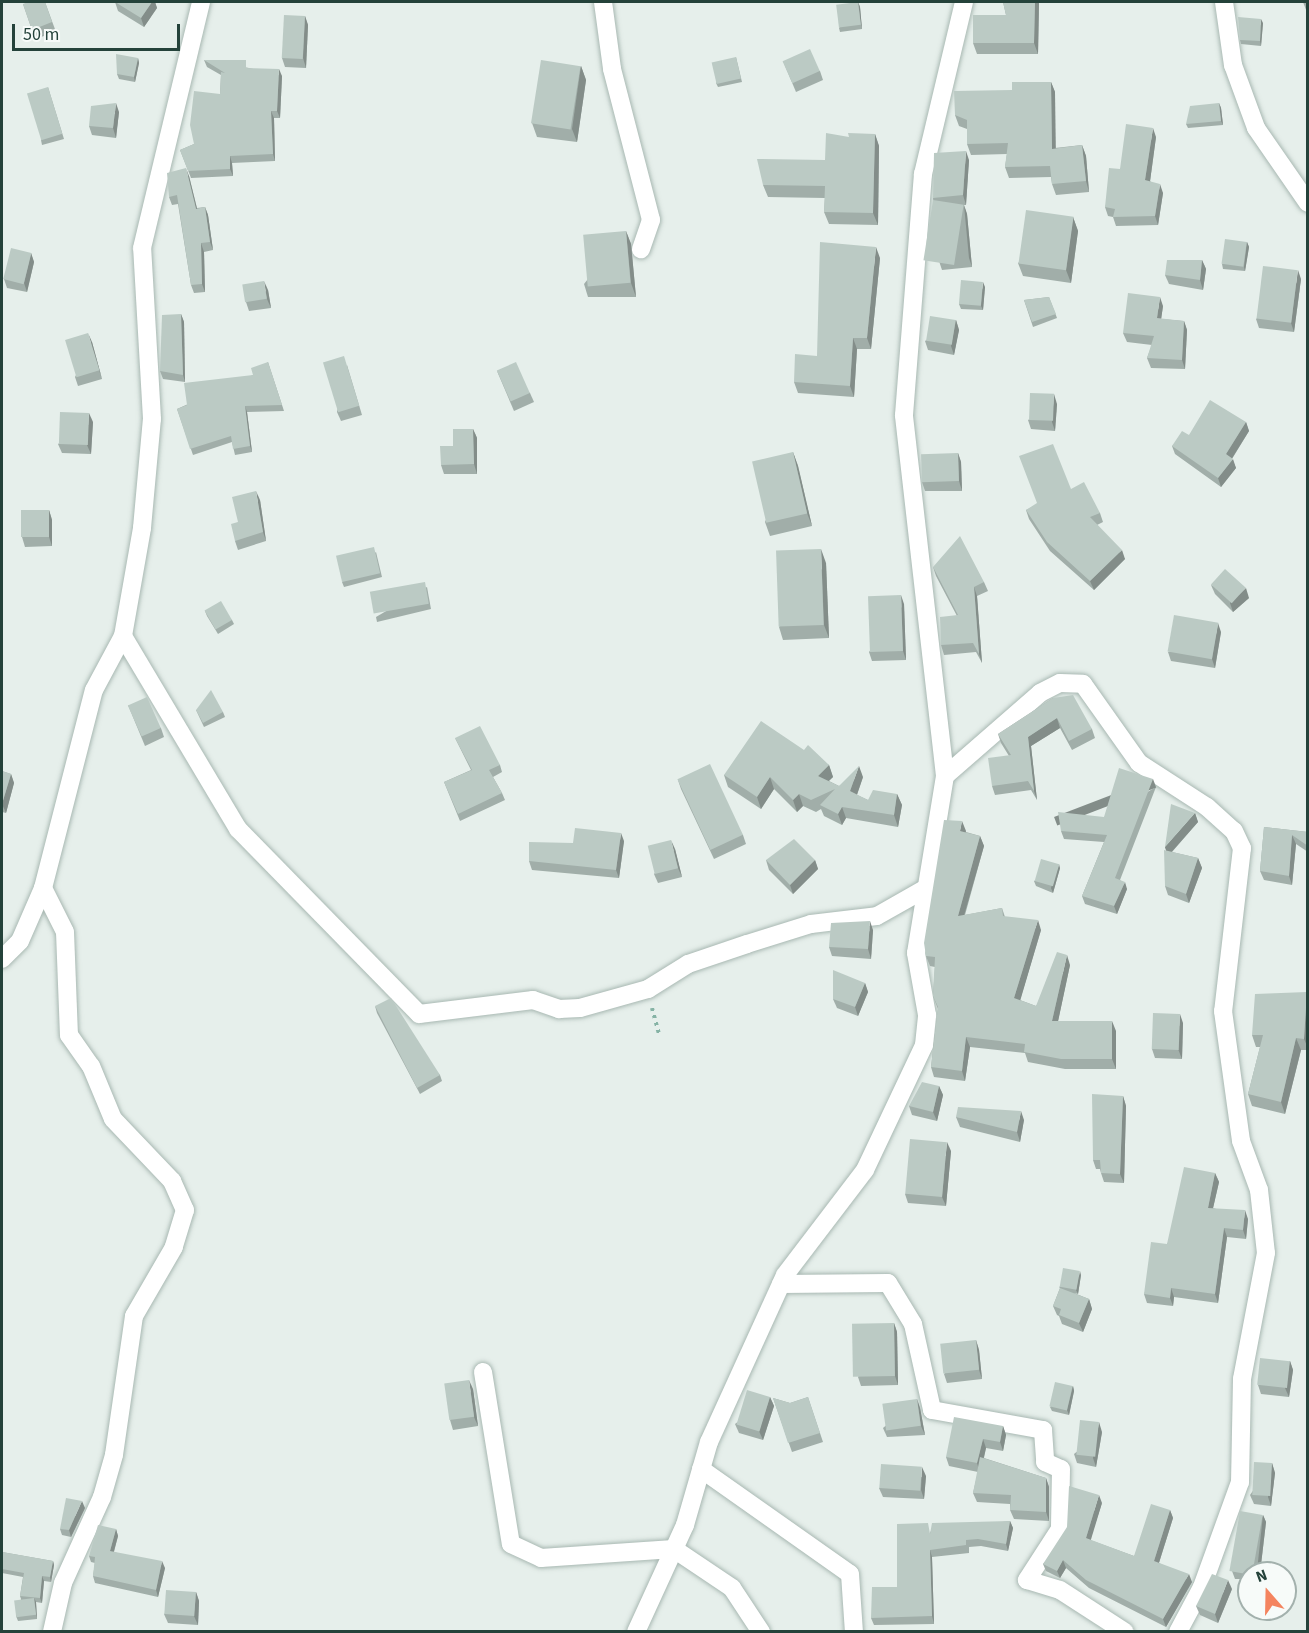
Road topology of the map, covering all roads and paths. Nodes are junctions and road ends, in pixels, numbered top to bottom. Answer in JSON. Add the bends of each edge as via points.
{"nodes":[{"id":1,"x":201,"y":2,"type":"edge"},
{"id":2,"x":603,"y":2,"type":"edge"},
{"id":3,"x":963,"y":2,"type":"edge"},
{"id":4,"x":1224,"y":2,"type":"edge"},
{"id":5,"x":1308,"y":203,"type":"edge"},
{"id":6,"x":641,"y":249,"type":"dead end"},
{"id":7,"x":123,"y":636,"type":"junction"},
{"id":8,"x":945,"y":776,"type":"junction"},
{"id":9,"x":43,"y":888,"type":"junction"},
{"id":10,"x":923,"y":890,"type":"junction"},
{"id":11,"x":2,"y":959,"type":"edge"},
{"id":12,"x":648,"y":989,"type":"junction"},
{"id":13,"x":659,"y":1034,"type":"dead end"},
{"id":14,"x":781,"y":1284,"type":"junction"},
{"id":15,"x":483,"y":1372,"type":"dead end"},
{"id":16,"x":701,"y":1469,"type":"junction"},
{"id":17,"x":674,"y":1549,"type":"junction"},
{"id":18,"x":52,"y":1632,"type":"edge"},
{"id":19,"x":636,"y":1632,"type":"edge"},
{"id":20,"x":761,"y":1632,"type":"edge"},
{"id":21,"x":854,"y":1632,"type":"edge"},
{"id":22,"x":1125,"y":1632,"type":"edge"},
{"id":23,"x":1178,"y":1632,"type":"edge"}],
"edges":[{"from":1,"to":7,"type":"street","via":[[142,248],[152,419],[142,528]]},
{"from":2,"to":6,"type":"street","via":[[612,69],[651,220]]},
{"from":3,"to":8,"type":"street","via":[[923,174],[904,415]]},
{"from":4,"to":5,"type":"street","via":[[1233,64],[1257,128]]},
{"from":7,"to":9,"type":"street","via":[[94,690]]},
{"from":7,"to":12,"type":"street","via":[[238,829],[419,1014],[533,1000],[559,1009],[580,1008]]},
{"from":8,"to":10,"type":"street"},
{"from":8,"to":23,"type":"street","via":[[1040,693],[1060,683],[1083,684],[1139,763],[1206,807],[1234,831],[1242,848],[1223,1011],[1241,1141],[1259,1190],[1266,1253],[1242,1379],[1240,1482],[1202,1587]]},
{"from":9,"to":11,"type":"street","via":[[20,941]]},
{"from":9,"to":18,"type":"street","via":[[65,932],[69,1035],[91,1066],[113,1119],[172,1181],[185,1210],[174,1247],[134,1316],[114,1455],[102,1497],[63,1583]]},
{"from":10,"to":12,"type":"street","via":[[877,916],[812,924],[688,964]]},
{"from":10,"to":14,"type":"street","via":[[916,953],[927,1015],[924,1045],[865,1170]]},
{"from":12,"to":13,"type":"path"},
{"from":14,"to":16,"type":"street"},
{"from":14,"to":22,"type":"street","via":[[888,1283],[914,1324],[932,1410],[1043,1430],[1045,1462],[1061,1468],[1060,1529],[1027,1580],[1060,1590]]},
{"from":15,"to":17,"type":"street","via":[[511,1544],[541,1558]]},
{"from":16,"to":17,"type":"street"},
{"from":16,"to":21,"type":"street","via":[[850,1574]]},
{"from":17,"to":19,"type":"street"},
{"from":17,"to":20,"type":"street","via":[[732,1588]]}]}
